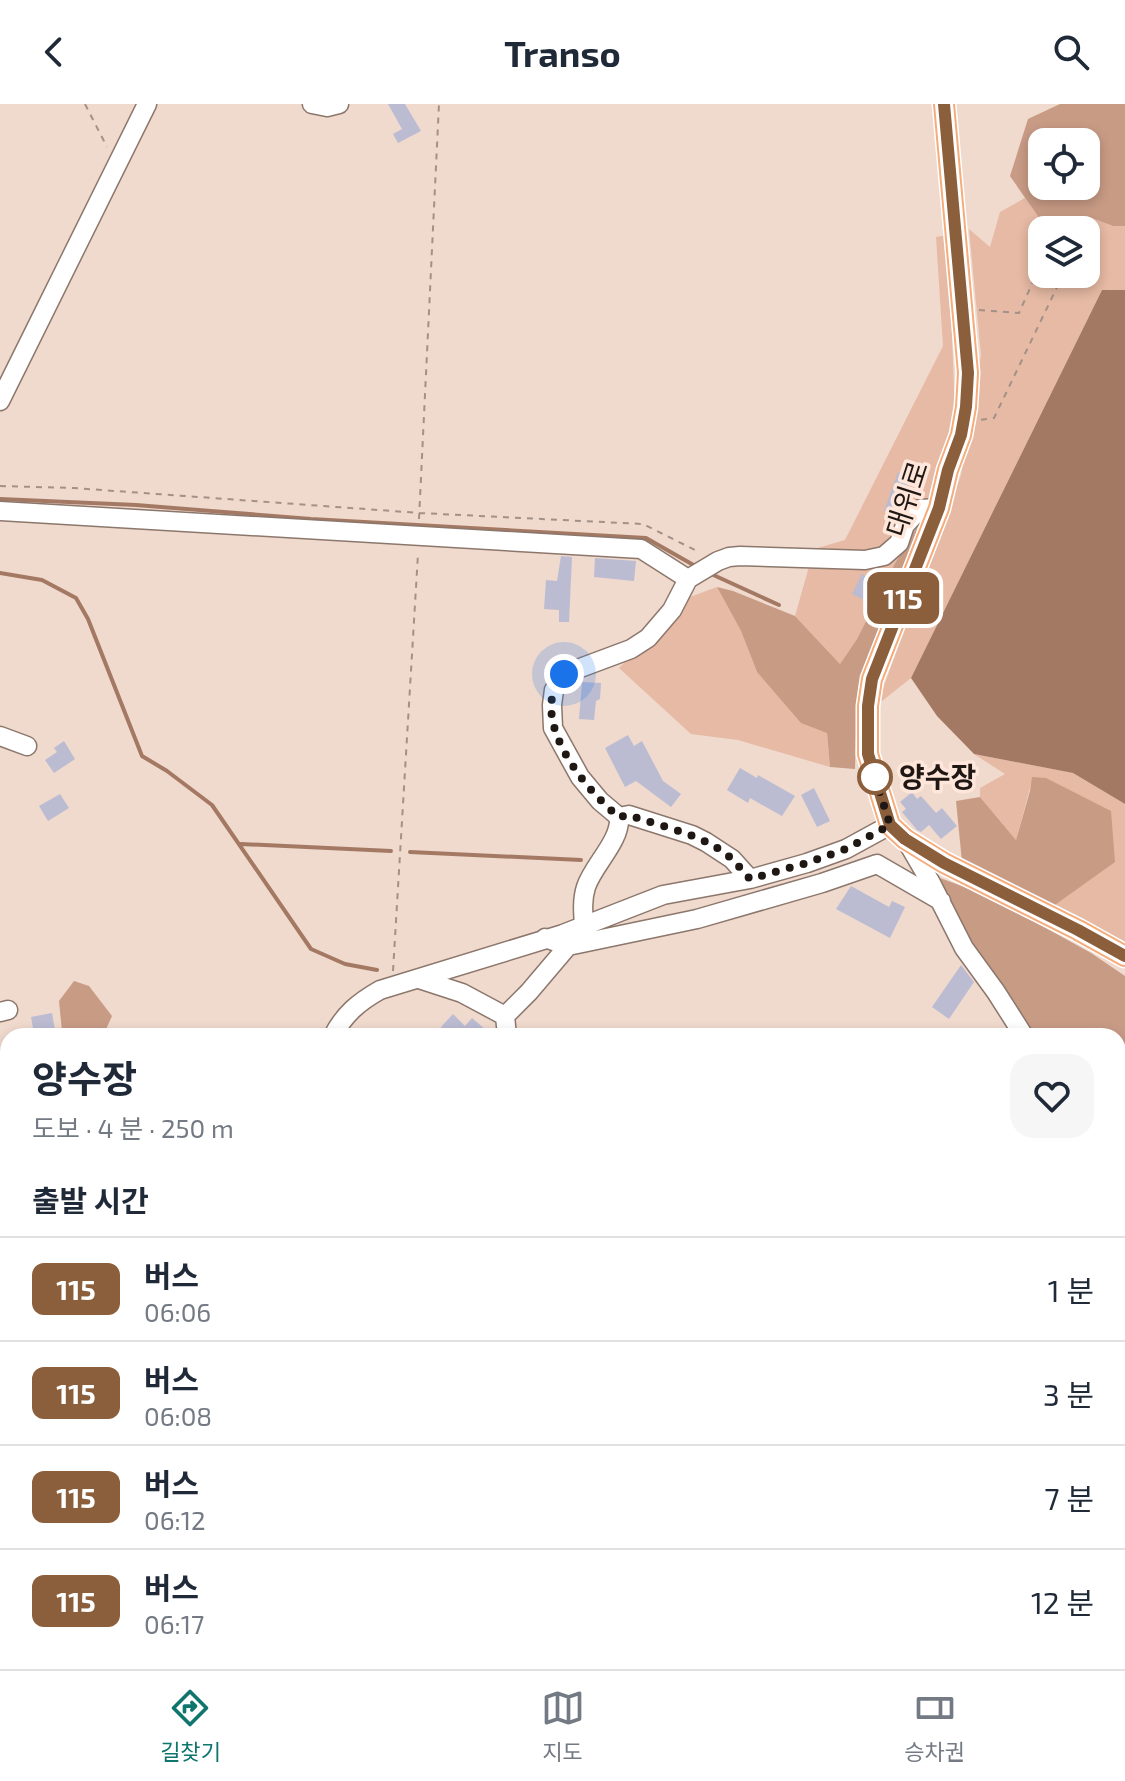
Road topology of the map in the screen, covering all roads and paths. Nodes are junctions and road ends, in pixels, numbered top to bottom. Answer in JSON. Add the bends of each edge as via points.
{"nodes":[{"id":1,"x":85,"y":104,"type":"edge"},
{"id":2,"x":147,"y":104,"type":"edge"},
{"id":3,"x":312,"y":104,"type":"edge"},
{"id":4,"x":339,"y":104,"type":"edge"},
{"id":5,"x":439,"y":104,"type":"edge"},
{"id":6,"x":944,"y":104,"type":"edge"},
{"id":7,"x":117,"y":166,"type":"junction"},
{"id":8,"x":962,"y":309,"type":"junction"},
{"id":9,"x":0,"y":401,"type":"edge"},
{"id":10,"x":963,"y":422,"type":"junction"},
{"id":11,"x":0,"y":486,"type":"edge"},
{"id":12,"x":939,"y":508,"type":"junction"},
{"id":13,"x":0,"y":511,"type":"edge"},
{"id":14,"x":420,"y":513,"type":"junction"},
{"id":15,"x":419,"y":527,"type":"junction"},
{"id":16,"x":703,"y":570,"type":"junction"},
{"id":17,"x":0,"y":736,"type":"edge"},
{"id":18,"x":27,"y":746,"type":"dead end"},
{"id":19,"x":619,"y":817,"type":"junction"},
{"id":20,"x":897,"y":832,"type":"junction"},
{"id":21,"x":750,"y":879,"type":"junction"},
{"id":22,"x":941,"y":901,"type":"junction"},
{"id":23,"x":584,"y":925,"type":"junction"},
{"id":24,"x":545,"y":938,"type":"junction"},
{"id":25,"x":568,"y":946,"type":"junction"},
{"id":26,"x":1125,"y":956,"type":"edge"},
{"id":27,"x":419,"y":979,"type":"junction"},
{"id":28,"x":392,"y":988,"type":"junction"},
{"id":29,"x":505,"y":1016,"type":"junction"},
{"id":30,"x":338,"y":1028,"type":"edge"},
{"id":31,"x":506,"y":1028,"type":"edge"},
{"id":32,"x":1019,"y":1028,"type":"edge"}],
"edges":[{"from":1,"to":7,"type":"path"},
{"from":2,"to":7,"type":"street"},
{"from":3,"to":4,"type":"street"},
{"from":5,"to":14,"type":"path"},
{"from":6,"to":8,"type":"main road","name":"대위로"},
{"from":7,"to":9,"type":"street"},
{"from":8,"to":10,"type":"main road","name":"대위로","via":[[968,373]]},
{"from":8,"to":10,"type":"path","via":[[1019,313],[1035,277],[1060,281],[994,418]]},
{"from":10,"to":12,"type":"main road","name":"대위로"},
{"from":11,"to":14,"type":"path"},
{"from":12,"to":16,"type":"street","via":[[920,509],[905,525],[899,543],[884,556],[740,556]]},
{"from":12,"to":20,"type":"main road","name":"대위로","via":[[872,679],[868,706],[868,754]]},
{"from":13,"to":15,"type":"street"},
{"from":14,"to":15,"type":"path"},
{"from":14,"to":16,"type":"path","via":[[643,524]]},
{"from":15,"to":16,"type":"street","via":[[641,549]]},
{"from":15,"to":28,"type":"path"},
{"from":16,"to":19,"type":"street","via":[[648,638],[564,674],[554,690],[553,728],[559,740],[580,777]]},
{"from":17,"to":18,"type":"street"},
{"from":19,"to":21,"type":"street","via":[[629,815],[692,835],[732,859]]},
{"from":19,"to":23,"type":"street","via":[[586,885]]},
{"from":20,"to":21,"type":"street"},
{"from":20,"to":22,"type":"street"},
{"from":20,"to":26,"type":"main road","via":[[944,863]]},
{"from":21,"to":23,"type":"street","via":[[663,895]]},
{"from":22,"to":25,"type":"street","via":[[877,864],[697,919]]},
{"from":22,"to":32,"type":"street","via":[[964,948]]},
{"from":23,"to":24,"type":"street"},
{"from":24,"to":25,"type":"street"},
{"from":24,"to":27,"type":"street"},
{"from":25,"to":29,"type":"street"},
{"from":27,"to":28,"type":"street"},
{"from":27,"to":29,"type":"street","via":[[462,993]]},
{"from":28,"to":30,"type":"street","via":[[362,1000]]},
{"from":29,"to":31,"type":"street"}]}
